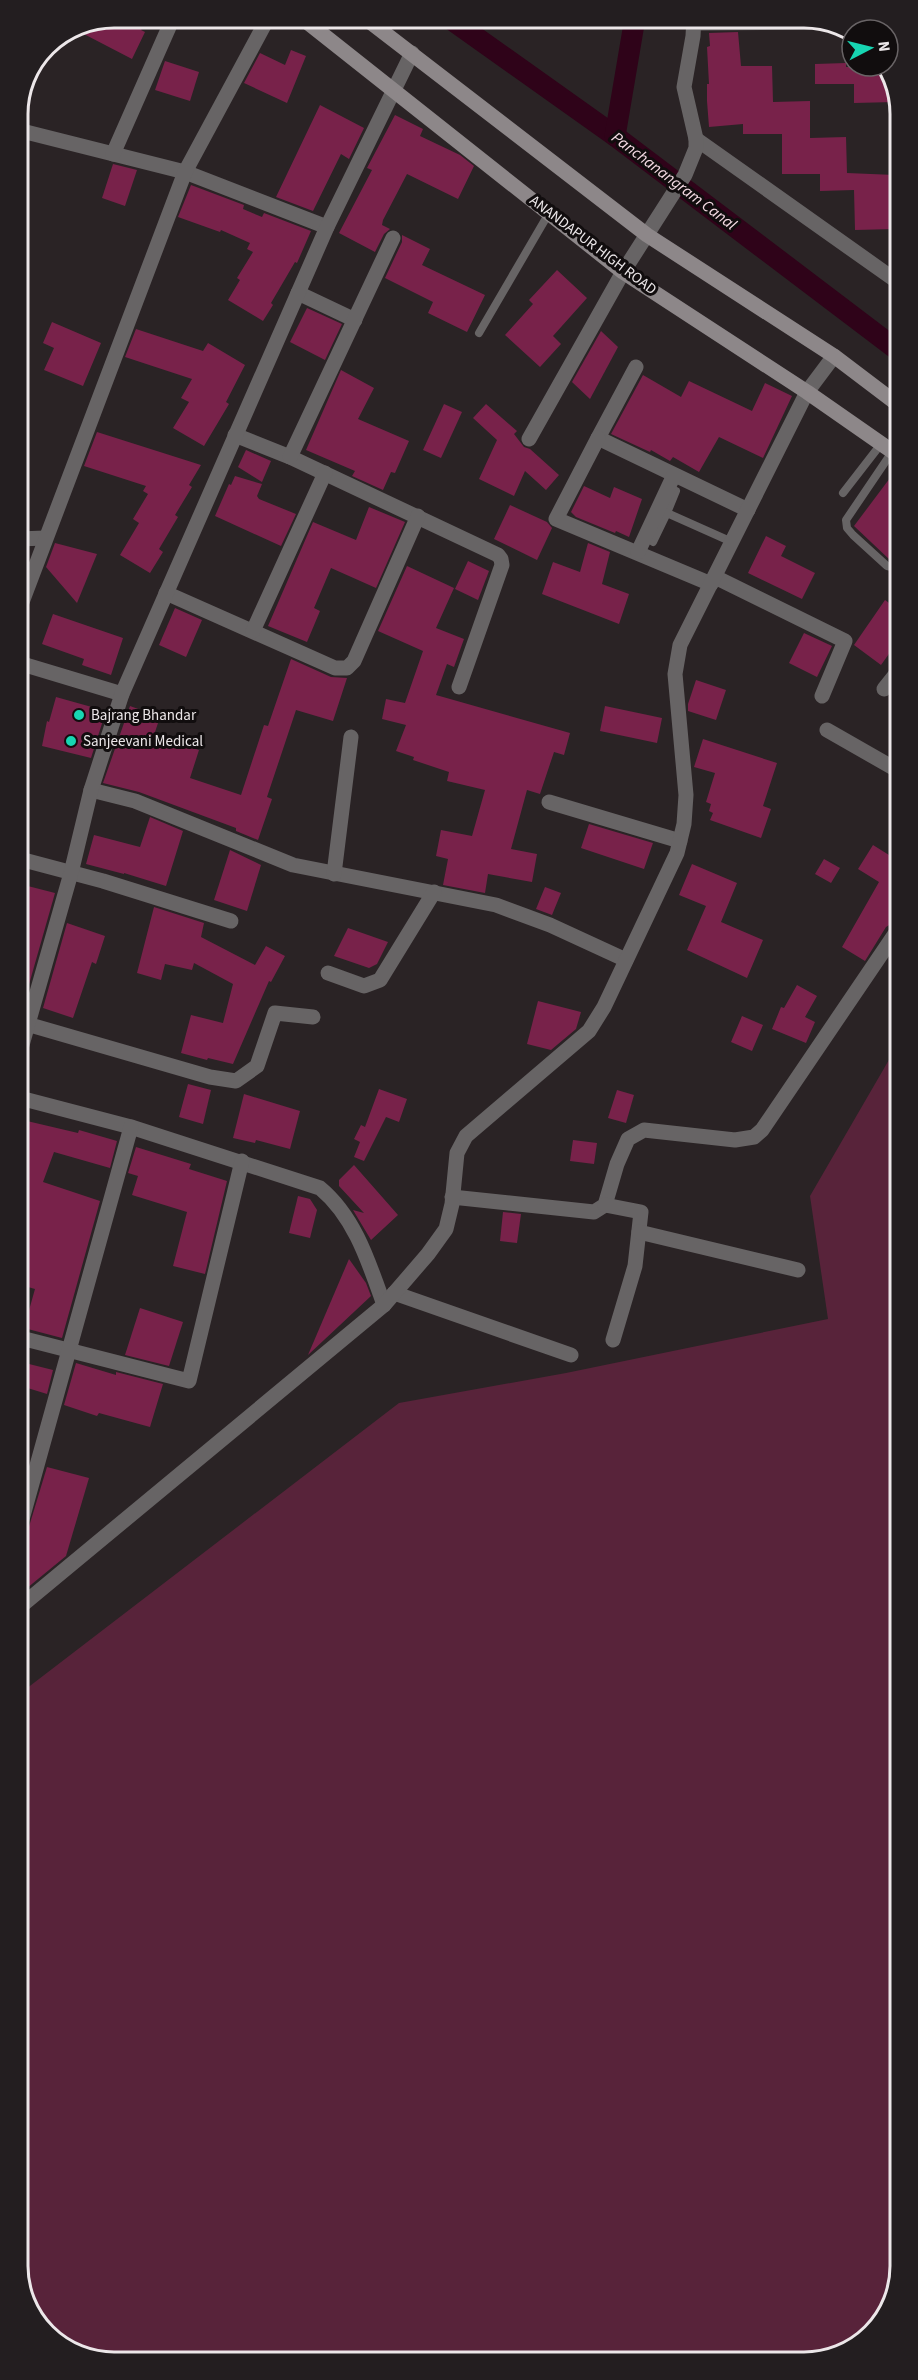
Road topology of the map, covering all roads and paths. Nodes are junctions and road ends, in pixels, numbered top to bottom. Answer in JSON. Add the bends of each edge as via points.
{"nodes":[{"id":1,"x":169,"y":28,"type":"edge"},
{"id":2,"x":262,"y":28,"type":"edge"},
{"id":3,"x":315,"y":28,"type":"edge"},
{"id":4,"x":379,"y":28,"type":"edge"},
{"id":5,"x":693,"y":29,"type":"edge"},
{"id":6,"x":412,"y":53,"type":"junction"},
{"id":7,"x":395,"y":90,"type":"junction"},
{"id":8,"x":29,"y":133,"type":"edge"},
{"id":9,"x":696,"y":139,"type":"junction"},
{"id":10,"x":113,"y":154,"type":"junction"},
{"id":11,"x":185,"y":172,"type":"junction"},
{"id":12,"x":549,"y":213,"type":"junction"},
{"id":13,"x":327,"y":227,"type":"junction"},
{"id":14,"x":647,"y":234,"type":"junction"},
{"id":15,"x":393,"y":238,"type":"dead end"},
{"id":16,"x":623,"y":272,"type":"junction"},
{"id":17,"x":890,"y":276,"type":"edge"},
{"id":18,"x":298,"y":293,"type":"junction"},
{"id":19,"x":355,"y":320,"type":"junction"},
{"id":20,"x":479,"y":333,"type":"dead end"},
{"id":21,"x":834,"y":356,"type":"junction"},
{"id":22,"x":636,"y":367,"type":"dead end"},
{"id":23,"x":807,"y":392,"type":"junction"},
{"id":24,"x":890,"y":398,"type":"edge"},
{"id":25,"x":235,"y":435,"type":"junction"},
{"id":26,"x":598,"y":438,"type":"junction"},
{"id":27,"x":529,"y":440,"type":"dead end"},
{"id":28,"x":890,"y":450,"type":"edge"},
{"id":29,"x":290,"y":457,"type":"junction"},
{"id":30,"x":325,"y":473,"type":"junction"},
{"id":31,"x":674,"y":475,"type":"junction"},
{"id":32,"x":676,"y":491,"type":"dead end"},
{"id":33,"x":843,"y":493,"type":"dead end"},
{"id":34,"x":748,"y":510,"type":"junction"},
{"id":35,"x":667,"y":513,"type":"junction"},
{"id":36,"x":418,"y":516,"type":"junction"},
{"id":37,"x":45,"y":538,"type":"junction"},
{"id":38,"x":29,"y":539,"type":"edge"},
{"id":39,"x":653,"y":542,"type":"dead end"},
{"id":40,"x":732,"y":542,"type":"junction"},
{"id":41,"x":638,"y":552,"type":"junction"},
{"id":42,"x":890,"y":567,"type":"edge"},
{"id":43,"x":713,"y":581,"type":"junction"},
{"id":44,"x":29,"y":583,"type":"edge"},
{"id":45,"x":166,"y":593,"type":"junction"},
{"id":46,"x":253,"y":631,"type":"junction"},
{"id":47,"x":29,"y":666,"type":"edge"},
{"id":48,"x":890,"y":682,"type":"edge"},
{"id":49,"x":459,"y":687,"type":"dead end"},
{"id":50,"x":884,"y":689,"type":"dead end"},
{"id":51,"x":122,"y":694,"type":"junction"},
{"id":52,"x":822,"y":696,"type":"dead end"},
{"id":53,"x":827,"y":730,"type":"dead end"},
{"id":54,"x":351,"y":737,"type":"dead end"},
{"id":55,"x":890,"y":766,"type":"edge"},
{"id":56,"x":91,"y":790,"type":"junction"},
{"id":57,"x":549,"y":802,"type":"dead end"},
{"id":58,"x":680,"y":841,"type":"junction"},
{"id":59,"x":29,"y":861,"type":"edge"},
{"id":60,"x":71,"y":873,"type":"junction"},
{"id":61,"x":334,"y":874,"type":"junction"},
{"id":62,"x":434,"y":892,"type":"junction"},
{"id":63,"x":231,"y":921,"type":"dead end"},
{"id":64,"x":890,"y":941,"type":"edge"},
{"id":65,"x":626,"y":960,"type":"junction"},
{"id":66,"x":328,"y":973,"type":"dead end"},
{"id":67,"x":29,"y":1008,"type":"edge"},
{"id":68,"x":313,"y":1017,"type":"dead end"},
{"id":69,"x":29,"y":1024,"type":"edge"},
{"id":70,"x":29,"y":1100,"type":"edge"},
{"id":71,"x":131,"y":1127,"type":"junction"},
{"id":72,"x":242,"y":1161,"type":"junction"},
{"id":73,"x":452,"y":1197,"type":"junction"},
{"id":74,"x":605,"y":1205,"type":"junction"},
{"id":75,"x":639,"y":1232,"type":"junction"},
{"id":76,"x":798,"y":1270,"type":"dead end"},
{"id":77,"x":389,"y":1299,"type":"junction"},
{"id":78,"x":28,"y":1340,"type":"edge"},
{"id":79,"x":613,"y":1340,"type":"dead end"},
{"id":80,"x":68,"y":1350,"type":"junction"},
{"id":81,"x":571,"y":1355,"type":"dead end"},
{"id":82,"x":28,"y":1496,"type":"edge"},
{"id":83,"x":28,"y":1600,"type":"edge"}],
"edges":[{"from":1,"to":10,"type":"street"},
{"from":2,"to":11,"type":"street"},
{"from":3,"to":7,"type":"main road","name":"ANANDAPUR HIGH ROAD"},
{"from":4,"to":6,"type":"main road"},
{"from":5,"to":9,"type":"street","via":[[684,87]]},
{"from":6,"to":7,"type":"street"},
{"from":6,"to":14,"type":"main road"},
{"from":7,"to":12,"type":"main road","name":"ANANDAPUR HIGH ROAD"},
{"from":7,"to":13,"type":"street"},
{"from":8,"to":10,"type":"street"},
{"from":9,"to":14,"type":"street","via":[[685,175]]},
{"from":9,"to":17,"type":"street"},
{"from":10,"to":11,"type":"street"},
{"from":11,"to":13,"type":"street"},
{"from":11,"to":37,"type":"street"},
{"from":12,"to":16,"type":"main road","name":"ANANDAPUR HIGH ROAD"},
{"from":12,"to":20,"type":"lane"},
{"from":13,"to":18,"type":"street"},
{"from":14,"to":16,"type":"street"},
{"from":14,"to":21,"type":"main road"},
{"from":15,"to":19,"type":"street"},
{"from":16,"to":23,"type":"main road","name":"ANANDAPUR HIGH ROAD"},
{"from":16,"to":27,"type":"street"},
{"from":18,"to":19,"type":"street"},
{"from":18,"to":25,"type":"street"},
{"from":19,"to":29,"type":"street"},
{"from":21,"to":23,"type":"street"},
{"from":21,"to":24,"type":"main road"},
{"from":22,"to":26,"type":"street"},
{"from":23,"to":28,"type":"main road","name":"ANANDAPUR HIGH ROAD"},
{"from":23,"to":34,"type":"street"},
{"from":25,"to":29,"type":"street"},
{"from":25,"to":45,"type":"street"},
{"from":26,"to":31,"type":"street"},
{"from":26,"to":41,"type":"street","via":[[556,519]]},
{"from":28,"to":33,"type":"lane"},
{"from":28,"to":42,"type":"lane","via":[[846,520],[853,535]]},
{"from":29,"to":30,"type":"street"},
{"from":30,"to":36,"type":"street"},
{"from":30,"to":46,"type":"street"},
{"from":31,"to":34,"type":"street"},
{"from":31,"to":41,"type":"street"},
{"from":32,"to":35,"type":"lane"},
{"from":34,"to":40,"type":"street"},
{"from":35,"to":39,"type":"lane"},
{"from":35,"to":40,"type":"lane"},
{"from":36,"to":46,"type":"street","via":[[354,662],[347,668],[335,668]]},
{"from":36,"to":49,"type":"street","via":[[501,559]]},
{"from":37,"to":38,"type":"street"},
{"from":37,"to":44,"type":"street"},
{"from":40,"to":43,"type":"street"},
{"from":41,"to":43,"type":"street"},
{"from":43,"to":52,"type":"street","via":[[845,640]]},
{"from":43,"to":58,"type":"street","via":[[680,645],[675,674],[686,795]]},
{"from":45,"to":46,"type":"street"},
{"from":45,"to":51,"type":"street"},
{"from":47,"to":51,"type":"street"},
{"from":48,"to":50,"type":"street"},
{"from":51,"to":56,"type":"street"},
{"from":53,"to":55,"type":"street"},
{"from":54,"to":61,"type":"street"},
{"from":56,"to":60,"type":"street"},
{"from":56,"to":61,"type":"street","via":[[135,801],[293,865]]},
{"from":57,"to":58,"type":"street"},
{"from":58,"to":65,"type":"street"},
{"from":59,"to":60,"type":"street"},
{"from":60,"to":63,"type":"street"},
{"from":60,"to":67,"type":"street"},
{"from":61,"to":62,"type":"street"},
{"from":62,"to":65,"type":"street","via":[[496,905]]},
{"from":62,"to":66,"type":"street","via":[[380,980],[364,986]]},
{"from":64,"to":74,"type":"street","via":[[762,1130],[754,1137],[735,1140],[644,1130],[628,1139]]},
{"from":65,"to":73,"type":"street","via":[[590,1031],[466,1136],[456,1154]]},
{"from":68,"to":69,"type":"street","via":[[275,1013],[257,1066],[236,1081]]},
{"from":70,"to":71,"type":"street"},
{"from":71,"to":72,"type":"street"},
{"from":71,"to":80,"type":"street"},
{"from":72,"to":77,"type":"street","via":[[320,1188],[335,1201]]},
{"from":72,"to":80,"type":"street","via":[[189,1382]]},
{"from":73,"to":74,"type":"street","via":[[594,1212]]},
{"from":73,"to":77,"type":"street","via":[[446,1229]]},
{"from":74,"to":75,"type":"street","via":[[641,1212]]},
{"from":75,"to":76,"type":"street"},
{"from":75,"to":79,"type":"street","via":[[635,1266]]},
{"from":77,"to":81,"type":"street"},
{"from":77,"to":83,"type":"street"},
{"from":78,"to":80,"type":"street"},
{"from":80,"to":82,"type":"street"}]}
